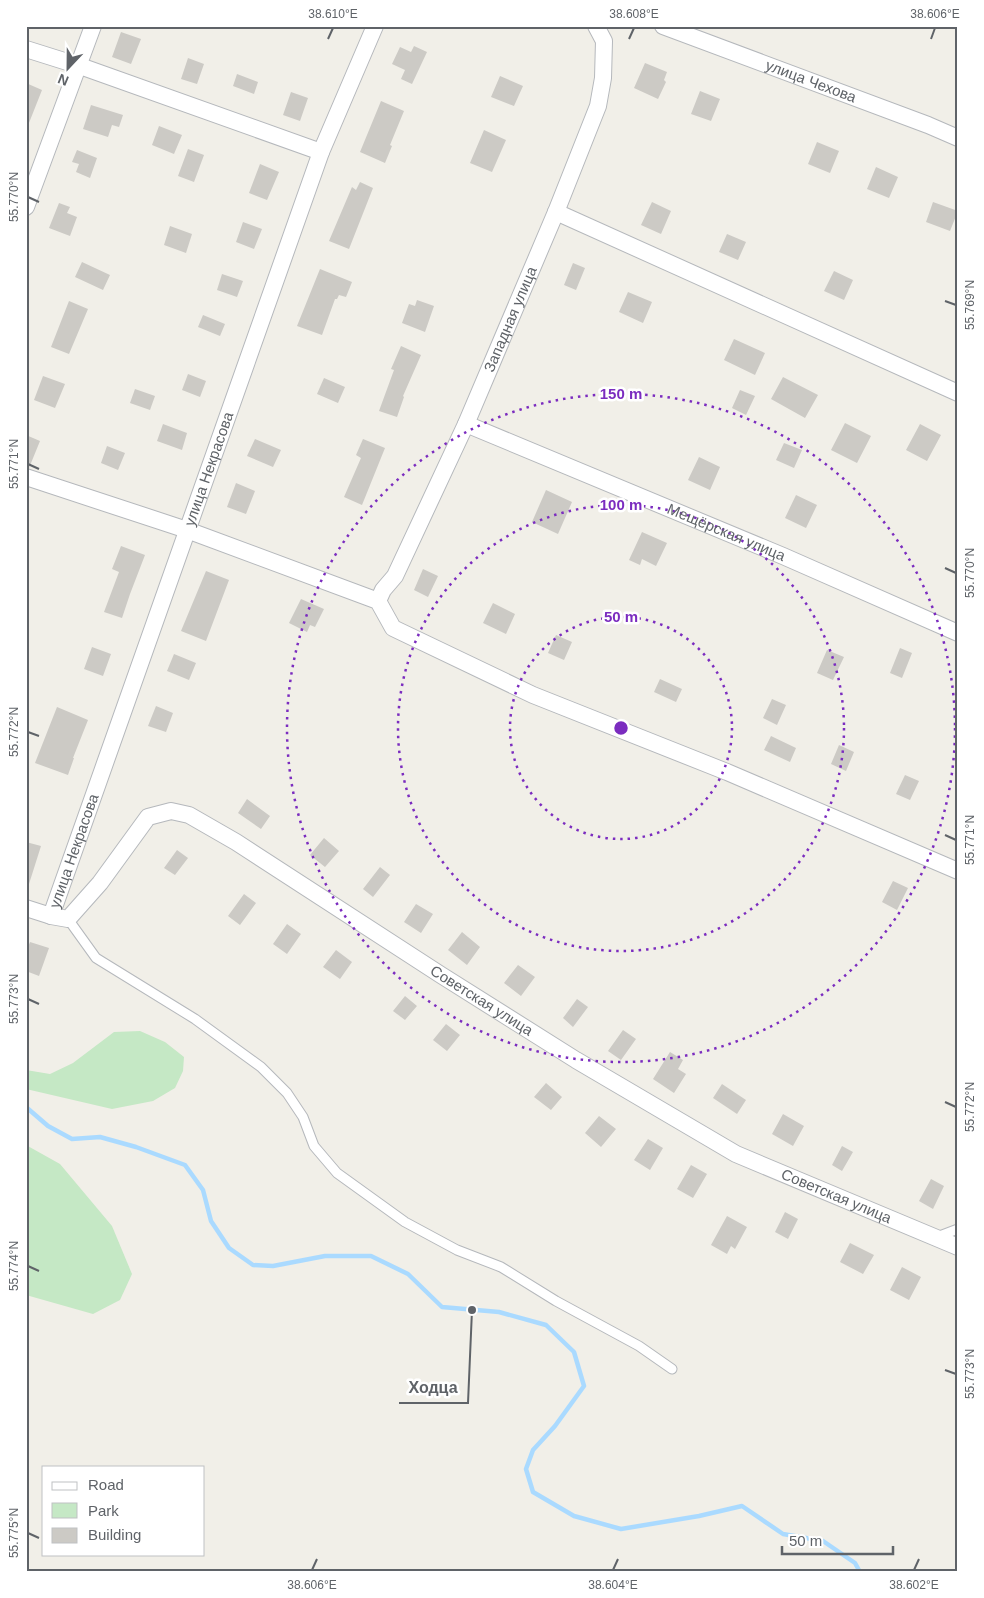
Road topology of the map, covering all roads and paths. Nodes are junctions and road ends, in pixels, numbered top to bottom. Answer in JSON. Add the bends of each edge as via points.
{"nodes":[{"id":1,"x":93,"y":26,"type":"edge"},
{"id":2,"x":375,"y":26,"type":"edge"},
{"id":3,"x":596,"y":26,"type":"edge"},
{"id":4,"x":663,"y":26,"type":"edge"},
{"id":5,"x":26,"y":48,"type":"edge"},
{"id":6,"x":80,"y":66,"type":"junction"},
{"id":7,"x":958,"y":138,"type":"edge"},
{"id":8,"x":321,"y":152,"type":"junction"},
{"id":9,"x":26,"y":207,"type":"edge"},
{"id":10,"x":556,"y":212,"type":"junction"},
{"id":11,"x":958,"y":393,"type":"edge"},
{"id":12,"x":466,"y":424,"type":"junction"},
{"id":13,"x":26,"y":477,"type":"edge"},
{"id":14,"x":187,"y":530,"type":"junction"},
{"id":15,"x":378,"y":601,"type":"junction"},
{"id":16,"x":958,"y":633,"type":"edge"},
{"id":17,"x":958,"y":871,"type":"edge"},
{"id":18,"x":26,"y":908,"type":"edge"},
{"id":19,"x":51,"y":916,"type":"junction"},
{"id":20,"x":68,"y":919,"type":"junction"},
{"id":21,"x":958,"y":1229,"type":"edge"},
{"id":22,"x":936,"y":1238,"type":"junction"},
{"id":23,"x":958,"y":1246,"type":"edge"},
{"id":24,"x":672,"y":1369,"type":"dead end"}],
"edges":[{"from":1,"to":6,"type":"street"},
{"from":2,"to":8,"type":"street","name":"улица Некрасова"},
{"from":3,"to":10,"type":"street","name":"Западная улица","via":[[604,41],[598,106]]},
{"from":4,"to":7,"type":"street","name":"улица Чехова"},
{"from":5,"to":6,"type":"street"},
{"from":6,"to":8,"type":"street"},
{"from":6,"to":9,"type":"street"},
{"from":8,"to":14,"type":"street","name":"улица Некрасова"},
{"from":10,"to":11,"type":"street"},
{"from":10,"to":12,"type":"street","name":"Западная улица"},
{"from":12,"to":15,"type":"street","name":"Западная улица","via":[[395,576]]},
{"from":12,"to":16,"type":"street","name":"Мещёрская улица"},
{"from":13,"to":14,"type":"street"},
{"from":14,"to":15,"type":"street"},
{"from":14,"to":19,"type":"street","name":"улица Некрасова"},
{"from":15,"to":17,"type":"street","via":[[394,628],[533,695],[728,772]]},
{"from":18,"to":19,"type":"street"},
{"from":19,"to":20,"type":"street"},
{"from":20,"to":22,"type":"street","name":"Советская улица","via":[[100,883],[148,817],[170,811],[189,815],[576,1060],[736,1154]]},
{"from":20,"to":24,"type":"lane","via":[[96,958],[195,1019],[260,1067],[288,1093],[303,1117],[314,1146],[337,1173],[405,1222],[457,1250],[501,1268],[639,1346]]},
{"from":21,"to":22,"type":"lane"},
{"from":22,"to":23,"type":"street","name":"Советская улица"}]}
